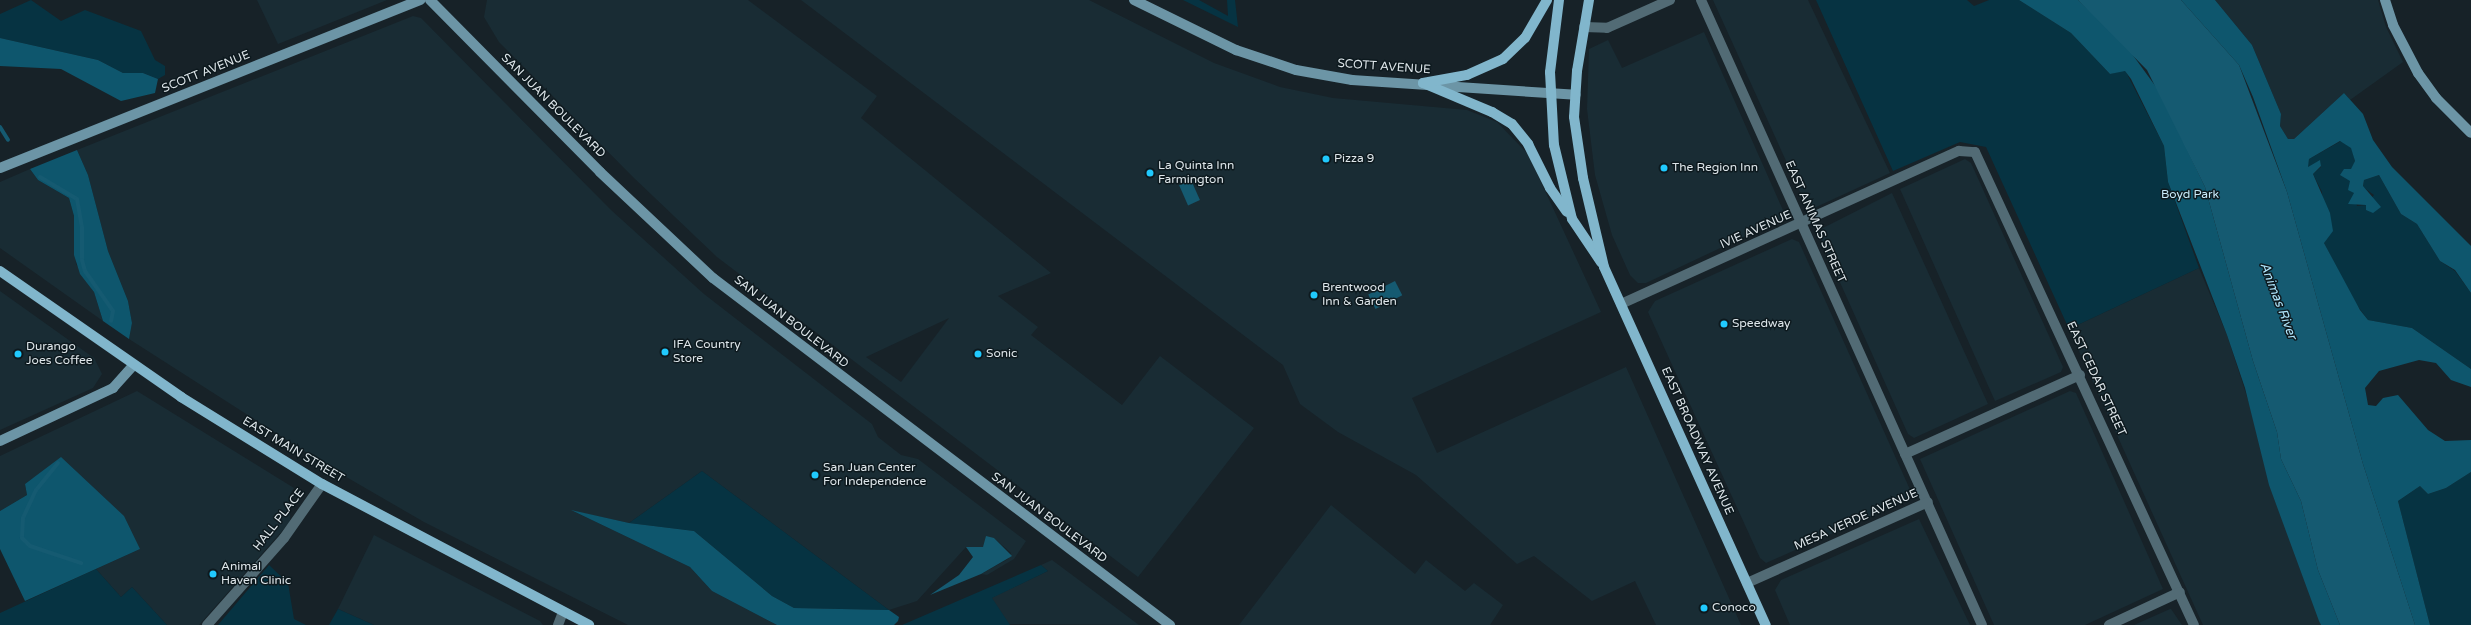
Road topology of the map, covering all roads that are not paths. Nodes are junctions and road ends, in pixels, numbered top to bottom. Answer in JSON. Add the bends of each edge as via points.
{"nodes":[{"id":1,"x":421,"y":0,"type":"edge"},
{"id":2,"x":430,"y":0,"type":"edge"},
{"id":3,"x":1134,"y":0,"type":"edge"},
{"id":4,"x":1547,"y":0,"type":"edge"},
{"id":5,"x":1559,"y":0,"type":"edge"},
{"id":6,"x":1589,"y":0,"type":"edge"},
{"id":7,"x":1670,"y":0,"type":"edge"},
{"id":8,"x":1701,"y":0,"type":"edge"},
{"id":9,"x":2385,"y":0,"type":"edge"},
{"id":10,"x":1584,"y":27,"type":"junction"},
{"id":11,"x":1423,"y":83,"type":"junction"},
{"id":12,"x":1550,"y":93,"type":"junction"},
{"id":13,"x":1575,"y":95,"type":"junction"},
{"id":14,"x":2471,"y":133,"type":"edge"},
{"id":15,"x":1968,"y":150,"type":"joint"},
{"id":16,"x":0,"y":168,"type":"edge"},
{"id":17,"x":1572,"y":219,"type":"junction"},
{"id":18,"x":1802,"y":224,"type":"junction"},
{"id":19,"x":1604,"y":267,"type":"junction"},
{"id":20,"x":0,"y":271,"type":"edge"},
{"id":21,"x":1621,"y":304,"type":"junction"},
{"id":22,"x":134,"y":365,"type":"junction"},
{"id":23,"x":2080,"y":374,"type":"junction"},
{"id":24,"x":0,"y":441,"type":"edge"},
{"id":25,"x":1905,"y":454,"type":"junction"},
{"id":26,"x":322,"y":484,"type":"junction"},
{"id":27,"x":1928,"y":502,"type":"junction"},
{"id":28,"x":1747,"y":583,"type":"junction"},
{"id":29,"x":2180,"y":592,"type":"junction"},
{"id":30,"x":563,"y":612,"type":"junction"},
{"id":31,"x":207,"y":625,"type":"edge"},
{"id":32,"x":558,"y":625,"type":"edge"},
{"id":33,"x":589,"y":625,"type":"edge"},
{"id":34,"x":1170,"y":625,"type":"edge"},
{"id":35,"x":1766,"y":625,"type":"edge"},
{"id":36,"x":1982,"y":625,"type":"edge"},
{"id":37,"x":2109,"y":625,"type":"edge"},
{"id":38,"x":2194,"y":625,"type":"edge"}],
"edges":[{"from":1,"to":16,"type":"main road","name":"SCOTT AVENUE"},
{"from":2,"to":34,"type":"main road","name":"SAN JUAN BOULEVARD","via":[[600,172],[713,278]]},
{"from":3,"to":11,"type":"main road","name":"SCOTT AVENUE","via":[[1236,50],[1296,70],[1352,80]]},
{"from":4,"to":11,"type":"main road","via":[[1525,38],[1503,59],[1467,74]]},
{"from":5,"to":12,"type":"main road","name":"EAST BROADWAY AVENUE"},
{"from":6,"to":10,"type":"main road","name":"EAST BROADWAY AVENUE"},
{"from":7,"to":10,"type":"street","via":[[1607,28]]},
{"from":8,"to":18,"type":"street","name":"EAST ANIMAS STREET"},
{"from":9,"to":14,"type":"main road","via":[[2396,31],[2418,73],[2436,98]]},
{"from":10,"to":13,"type":"main road","name":"EAST BROADWAY AVENUE"},
{"from":11,"to":12,"type":"main road","name":"SCOTT AVENUE"},
{"from":11,"to":17,"type":"main road","via":[[1492,112],[1512,124],[1528,144],[1550,188]]},
{"from":12,"to":13,"type":"main road","name":"SCOTT AVENUE"},
{"from":12,"to":17,"type":"main road","name":"EAST BROADWAY AVENUE","via":[[1557,159]]},
{"from":13,"to":19,"type":"main road","name":"EAST BROADWAY AVENUE","via":[[1580,162]]},
{"from":15,"to":18,"type":"street","name":"IVIE AVENUE"},
{"from":15,"to":23,"type":"street","name":"EAST CEDAR STREET","via":[[1980,158]]},
{"from":17,"to":19,"type":"main road","name":"EAST BROADWAY AVENUE"},
{"from":18,"to":21,"type":"street","name":"IVIE AVENUE"},
{"from":18,"to":25,"type":"street","name":"EAST ANIMAS STREET"},
{"from":19,"to":21,"type":"main road","name":"EAST BROADWAY AVENUE"},
{"from":20,"to":22,"type":"main road","name":"EAST MAIN STREET"},
{"from":21,"to":28,"type":"main road","name":"EAST BROADWAY AVENUE"},
{"from":22,"to":24,"type":"main road","via":[[113,388]]},
{"from":22,"to":26,"type":"main road","name":"EAST MAIN STREET"},
{"from":23,"to":25,"type":"street"},
{"from":23,"to":29,"type":"street","name":"EAST CEDAR STREET"},
{"from":25,"to":27,"type":"street","name":"MESA VERDE AVENUE"},
{"from":26,"to":30,"type":"main road","name":"EAST MAIN STREET"},
{"from":26,"to":31,"type":"street","name":"HALL PLACE","via":[[284,538]]},
{"from":27,"to":28,"type":"street","name":"MESA VERDE AVENUE"},
{"from":27,"to":36,"type":"street"},
{"from":28,"to":35,"type":"main road","name":"EAST BROADWAY AVENUE"},
{"from":29,"to":37,"type":"street"},
{"from":29,"to":38,"type":"street","name":"EAST CEDAR STREET"},
{"from":30,"to":32,"type":"street"},
{"from":30,"to":33,"type":"main road","name":"EAST MAIN STREET"}]}
